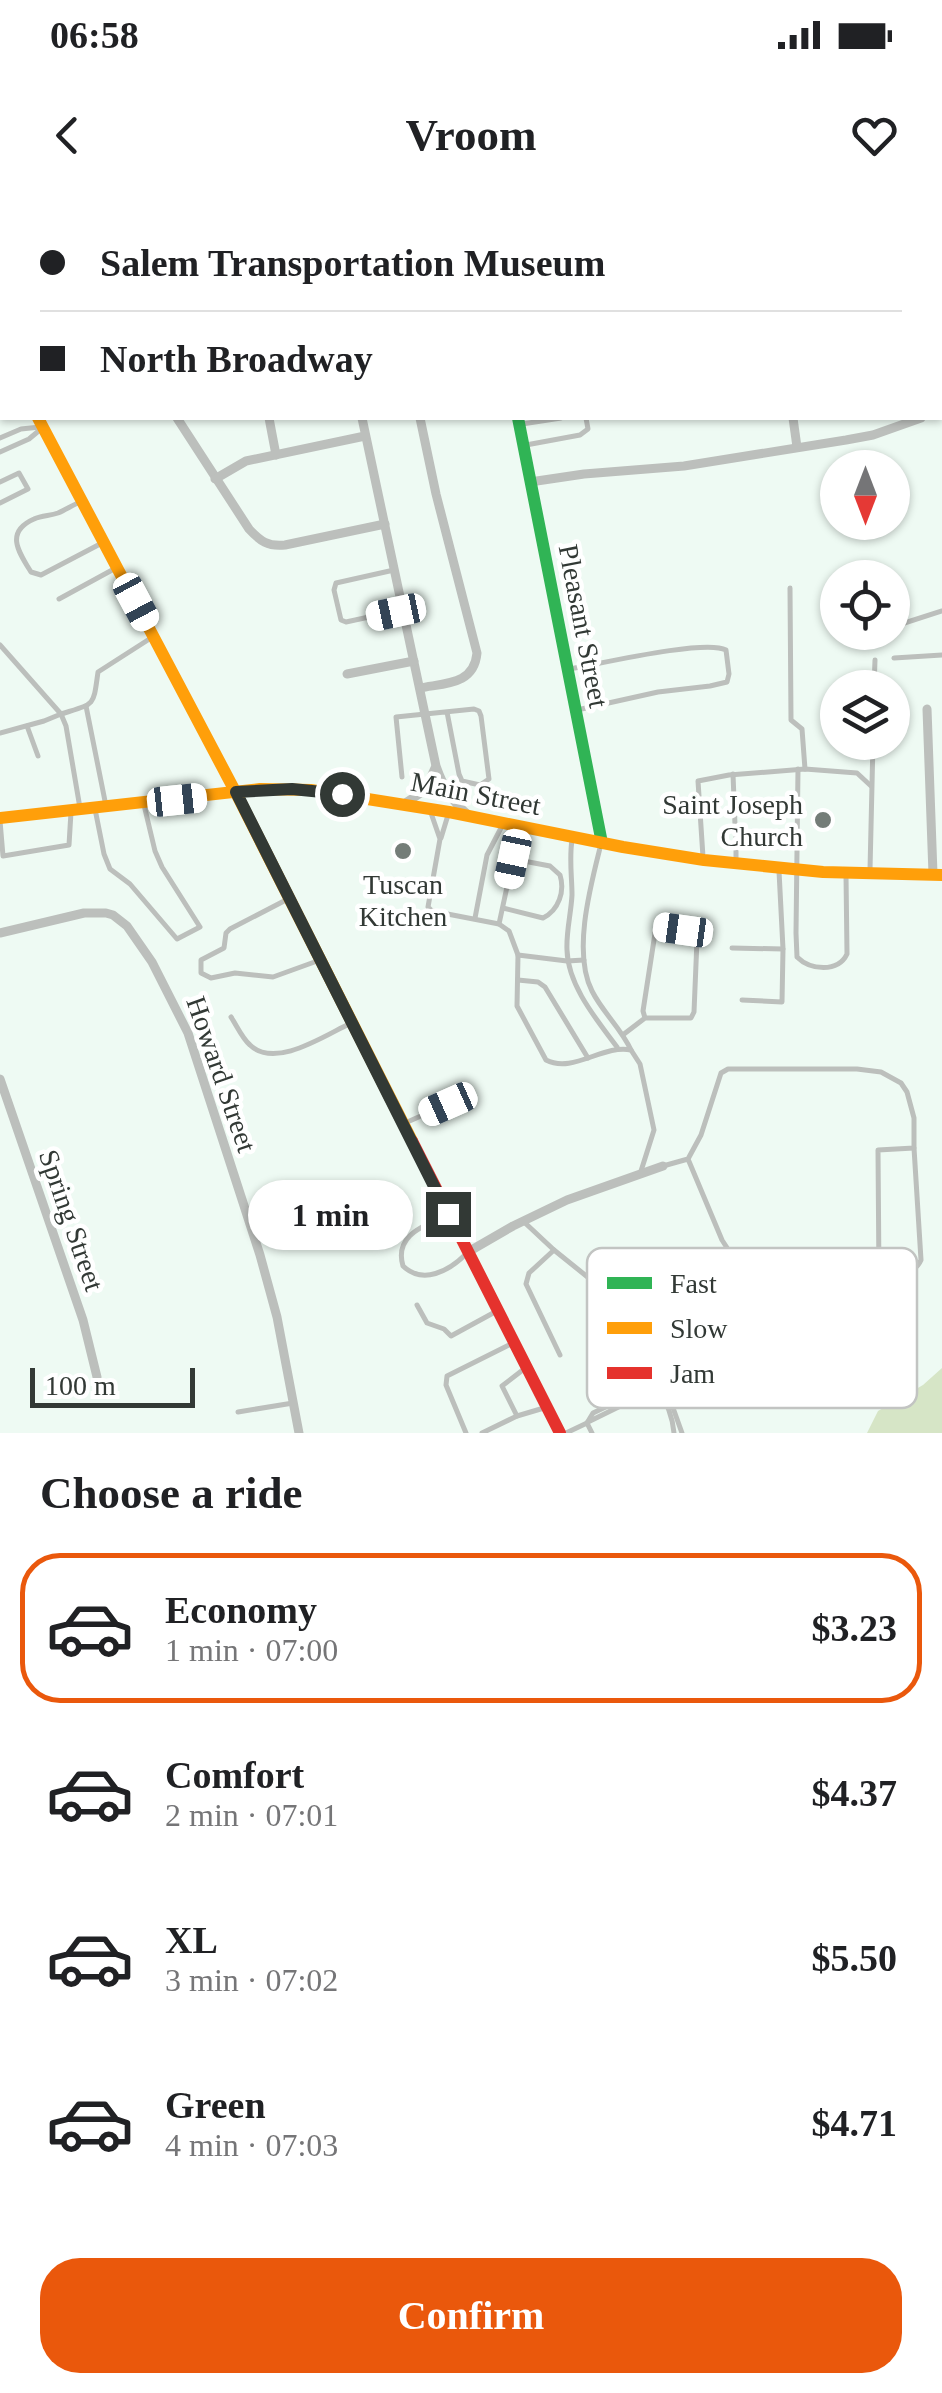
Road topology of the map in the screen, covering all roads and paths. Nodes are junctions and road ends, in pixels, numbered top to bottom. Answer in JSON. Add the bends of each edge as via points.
{"nodes":[{"id":1,"x":178,"y":420,"type":"edge"},
{"id":2,"x":268,"y":420,"type":"edge"},
{"id":3,"x":362,"y":420,"type":"edge"},
{"id":4,"x":420,"y":420,"type":"edge"},
{"id":5,"x":586,"y":420,"type":"edge"},
{"id":6,"x":793,"y":420,"type":"edge"},
{"id":7,"x":915,"y":420,"type":"edge"},
{"id":8,"x":518,"y":421,"type":"edge"},
{"id":9,"x":41,"y":422,"type":"edge"},
{"id":10,"x":366,"y":436,"type":"junction"},
{"id":11,"x":0,"y":438,"type":"edge"},
{"id":12,"x":523,"y":446,"type":"junction"},
{"id":13,"x":797,"y":447,"type":"junction"},
{"id":14,"x":0,"y":452,"type":"edge"},
{"id":15,"x":276,"y":455,"type":"junction"},
{"id":16,"x":215,"y":479,"type":"junction"},
{"id":17,"x":0,"y":482,"type":"edge"},
{"id":18,"x":530,"y":482,"type":"junction"},
{"id":19,"x":82,"y":500,"type":"junction"},
{"id":20,"x":0,"y":503,"type":"edge"},
{"id":21,"x":385,"y":524,"type":"junction"},
{"id":22,"x":104,"y":542,"type":"junction"},
{"id":23,"x":117,"y":568,"type":"junction"},
{"id":24,"x":396,"y":569,"type":"junction"},
{"id":25,"x":790,"y":588,"type":"dead end"},
{"id":26,"x":59,"y":599,"type":"dead end"},
{"id":27,"x":404,"y":610,"type":"junction"},
{"id":28,"x":942,"y":611,"type":"edge"},
{"id":29,"x":910,"y":621,"type":"edge"},
{"id":30,"x":154,"y":636,"type":"junction"},
{"id":31,"x":0,"y":645,"type":"edge"},
{"id":32,"x":942,"y":656,"type":"edge"},
{"id":33,"x":894,"y":658,"type":"dead end"},
{"id":34,"x":875,"y":660,"type":"dead end"},
{"id":35,"x":414,"y":661,"type":"junction"},
{"id":36,"x":566,"y":670,"type":"junction"},
{"id":37,"x":875,"y":670,"type":"edge"},
{"id":38,"x":347,"y":674,"type":"dead end"},
{"id":39,"x":420,"y":688,"type":"junction"},
{"id":40,"x":86,"y":706,"type":"junction"},
{"id":41,"x":926,"y":709,"type":"dead end"},
{"id":42,"x":574,"y":710,"type":"junction"},
{"id":43,"x":447,"y":712,"type":"junction"},
{"id":44,"x":61,"y":714,"type":"junction"},
{"id":45,"x":424,"y":714,"type":"junction"},
{"id":46,"x":27,"y":726,"type":"junction"},
{"id":47,"x":0,"y":733,"type":"edge"},
{"id":48,"x":38,"y":756,"type":"dead end"},
{"id":49,"x":872,"y":760,"type":"edge"},
{"id":50,"x":436,"y":766,"type":"junction"},
{"id":51,"x":802,"y":769,"type":"junction"},
{"id":52,"x":733,"y":774,"type":"junction"},
{"id":53,"x":402,"y":777,"type":"dead end"},
{"id":54,"x":872,"y":786,"type":"junction"},
{"id":55,"x":236,"y":792,"type":"junction"},
{"id":56,"x":144,"y":803,"type":"junction"},
{"id":57,"x":403,"y":804,"type":"junction"},
{"id":58,"x":430,"y":809,"type":"junction"},
{"id":59,"x":88,"y":810,"type":"junction"},
{"id":60,"x":449,"y":812,"type":"junction"},
{"id":61,"x":469,"y":816,"type":"junction"},
{"id":62,"x":0,"y":819,"type":"edge"},
{"id":63,"x":503,"y":823,"type":"junction"},
{"id":64,"x":735,"y":825,"type":"dead end"},
{"id":65,"x":736,"y":836,"type":"dead end"},
{"id":66,"x":573,"y":837,"type":"junction"},
{"id":67,"x":440,"y":839,"type":"junction"},
{"id":68,"x":602,"y":843,"type":"junction"},
{"id":69,"x":704,"y":860,"type":"junction"},
{"id":70,"x":736,"y":864,"type":"junction"},
{"id":71,"x":779,"y":868,"type":"junction"},
{"id":72,"x":796,"y":870,"type":"junction"},
{"id":73,"x":846,"y":872,"type":"junction"},
{"id":74,"x":870,"y":873,"type":"junction"},
{"id":75,"x":938,"y":874,"type":"edge"},
{"id":76,"x":289,"y":898,"type":"junction"},
{"id":77,"x":503,"y":908,"type":"junction"},
{"id":78,"x":475,"y":918,"type":"junction"},
{"id":79,"x":499,"y":924,"type":"junction"},
{"id":80,"x":0,"y":933,"type":"edge"},
{"id":81,"x":732,"y":948,"type":"dead end"},
{"id":82,"x":783,"y":949,"type":"junction"},
{"id":83,"x":518,"y":955,"type":"junction"},
{"id":84,"x":320,"y":960,"type":"junction"},
{"id":85,"x":584,"y":960,"type":"junction"},
{"id":86,"x":568,"y":961,"type":"junction"},
{"id":87,"x":517,"y":980,"type":"junction"},
{"id":88,"x":742,"y":1000,"type":"dead end"},
{"id":89,"x":232,"y":1018,"type":"dead end"},
{"id":90,"x":645,"y":1018,"type":"junction"},
{"id":91,"x":352,"y":1023,"type":"junction"},
{"id":92,"x":624,"y":1034,"type":"junction"},
{"id":93,"x":617,"y":1047,"type":"junction"},
{"id":94,"x":630,"y":1050,"type":"junction"},
{"id":95,"x":588,"y":1058,"type":"junction"},
{"id":96,"x":0,"y":1079,"type":"edge"},
{"id":97,"x":448,"y":1104,"type":"dead end"},
{"id":98,"x":404,"y":1124,"type":"junction"},
{"id":99,"x":914,"y":1148,"type":"junction"},
{"id":100,"x":688,"y":1160,"type":"junction"},
{"id":101,"x":663,"y":1166,"type":"joint"},
{"id":102,"x":640,"y":1174,"type":"junction"},
{"id":103,"x":448,"y":1214,"type":"junction"},
{"id":104,"x":523,"y":1221,"type":"junction"},
{"id":105,"x":727,"y":1248,"type":"edge"},
{"id":106,"x":878,"y":1248,"type":"edge"},
{"id":107,"x":554,"y":1250,"type":"junction"},
{"id":108,"x":468,"y":1252,"type":"junction"},
{"id":109,"x":917,"y":1267,"type":"edge"},
{"id":110,"x":587,"y":1277,"type":"edge"},
{"id":111,"x":417,"y":1304,"type":"dead end"},
{"id":112,"x":498,"y":1310,"type":"junction"},
{"id":113,"x":514,"y":1342,"type":"junction"},
{"id":114,"x":560,"y":1355,"type":"dead end"},
{"id":115,"x":527,"y":1367,"type":"junction"},
{"id":116,"x":97,"y":1377,"type":"dead end"},
{"id":117,"x":293,"y":1404,"type":"junction"},
{"id":118,"x":547,"y":1407,"type":"junction"},
{"id":119,"x":604,"y":1408,"type":"edge"},
{"id":120,"x":616,"y":1408,"type":"edge"},
{"id":121,"x":666,"y":1408,"type":"edge"},
{"id":122,"x":673,"y":1408,"type":"edge"},
{"id":123,"x":238,"y":1412,"type":"dead end"},
{"id":124,"x":517,"y":1416,"type":"junction"},
{"id":125,"x":588,"y":1422,"type":"junction"},
{"id":126,"x":298,"y":1433,"type":"edge"},
{"id":127,"x":466,"y":1433,"type":"edge"},
{"id":128,"x":482,"y":1433,"type":"edge"},
{"id":129,"x":563,"y":1433,"type":"edge"},
{"id":130,"x":592,"y":1433,"type":"edge"},
{"id":131,"x":674,"y":1433,"type":"edge"},
{"id":132,"x":682,"y":1433,"type":"edge"}],
"edges":[{"from":1,"to":16,"type":"street"},
{"from":2,"to":15,"type":"street"},
{"from":3,"to":10,"type":"street"},
{"from":4,"to":39,"type":"street","via":[[477,653],[470,674]]},
{"from":5,"to":12,"type":"lane","via":[[588,429],[580,435]]},
{"from":6,"to":13,"type":"street"},
{"from":7,"to":13,"type":"street","via":[[874,435]]},
{"from":8,"to":12,"type":"main road","name":"Pleasant Street"},
{"from":9,"to":11,"type":"lane"},
{"from":9,"to":14,"type":"lane","via":[[29,439]]},
{"from":9,"to":19,"type":"main road"},
{"from":10,"to":15,"type":"street"},
{"from":10,"to":21,"type":"street"},
{"from":12,"to":18,"type":"main road","name":"Pleasant Street"},
{"from":13,"to":18,"type":"street"},
{"from":15,"to":16,"type":"street"},
{"from":16,"to":21,"type":"street","via":[[248,529],[273,546]]},
{"from":17,"to":20,"type":"lane","via":[[19,473],[28,489]]},
{"from":18,"to":36,"type":"main road","name":"Pleasant Street"},
{"from":19,"to":22,"type":"main road"},
{"from":19,"to":22,"type":"lane","via":[[18,531],[22,556],[41,575]]},
{"from":21,"to":24,"type":"street"},
{"from":22,"to":23,"type":"main road"},
{"from":23,"to":26,"type":"lane"},
{"from":23,"to":30,"type":"main road"},
{"from":24,"to":27,"type":"street"},
{"from":24,"to":27,"type":"lane","via":[[336,584],[334,590],[346,622]]},
{"from":25,"to":51,"type":"lane","via":[[791,720],[802,729]]},
{"from":27,"to":35,"type":"street"},
{"from":28,"to":29,"type":"lane"},
{"from":30,"to":40,"type":"lane","via":[[98,672],[96,696]]},
{"from":30,"to":55,"type":"main road"},
{"from":31,"to":44,"type":"lane"},
{"from":32,"to":33,"type":"lane"},
{"from":34,"to":37,"type":"lane"},
{"from":35,"to":38,"type":"street"},
{"from":35,"to":39,"type":"street"},
{"from":36,"to":42,"type":"main road","name":"Pleasant Street"},
{"from":36,"to":42,"type":"lane","via":[[654,653],[726,650],[727,682]]},
{"from":39,"to":45,"type":"street"},
{"from":40,"to":44,"type":"lane"},
{"from":40,"to":59,"type":"lane"},
{"from":41,"to":75,"type":"street"},
{"from":42,"to":68,"type":"main road","name":"Pleasant Street"},
{"from":43,"to":43,"type":"lane","via":[[479,711],[486,783],[462,782]]},
{"from":43,"to":45,"type":"lane"},
{"from":44,"to":46,"type":"lane"},
{"from":44,"to":59,"type":"lane"},
{"from":45,"to":50,"type":"street"},
{"from":45,"to":53,"type":"lane","via":[[396,717]]},
{"from":46,"to":47,"type":"lane"},
{"from":46,"to":48,"type":"lane"},
{"from":49,"to":54,"type":"lane"},
{"from":50,"to":57,"type":"street","via":[[425,790]]},
{"from":50,"to":61,"type":"street","via":[[455,804]]},
{"from":51,"to":52,"type":"lane"},
{"from":51,"to":54,"type":"lane","via":[[857,774]]},
{"from":51,"to":72,"type":"lane"},
{"from":52,"to":64,"type":"lane"},
{"from":52,"to":69,"type":"lane","via":[[698,782]]},
{"from":54,"to":74,"type":"lane"},
{"from":55,"to":56,"type":"main road","name":"Main Street"},
{"from":55,"to":57,"type":"main road","name":"Main Street","via":[[311,790]]},
{"from":55,"to":76,"type":"main road"},
{"from":56,"to":59,"type":"main road","name":"Main Street"},
{"from":56,"to":59,"type":"lane","via":[[154,851],[200,927],[177,939],[110,869]]},
{"from":57,"to":58,"type":"main road","name":"Main Street"},
{"from":58,"to":60,"type":"main road","name":"Main Street"},
{"from":58,"to":67,"type":"lane"},
{"from":59,"to":62,"type":"main road","name":"Main Street"},
{"from":59,"to":62,"type":"lane","via":[[70,845],[2,856]]},
{"from":60,"to":61,"type":"main road","name":"Main Street"},
{"from":60,"to":67,"type":"lane"},
{"from":61,"to":63,"type":"main road","name":"Main Street"},
{"from":63,"to":66,"type":"main road","name":"Main Street"},
{"from":63,"to":78,"type":"lane","via":[[488,854]]},
{"from":65,"to":70,"type":"lane"},
{"from":66,"to":68,"type":"main road","name":"Main Street"},
{"from":66,"to":86,"type":"lane"},
{"from":67,"to":78,"type":"lane","via":[[428,907]]},
{"from":68,"to":69,"type":"main road","name":"Main Street"},
{"from":68,"to":85,"type":"lane"},
{"from":69,"to":70,"type":"main road","name":"Main Street"},
{"from":70,"to":71,"type":"main road","name":"Main Street"},
{"from":71,"to":72,"type":"main road","name":"Main Street"},
{"from":71,"to":82,"type":"lane"},
{"from":72,"to":73,"type":"main road","name":"Main Street"},
{"from":72,"to":73,"type":"lane","via":[[797,956],[825,967],[840,965],[848,954]]},
{"from":73,"to":74,"type":"main road","name":"Main Street"},
{"from":74,"to":75,"type":"main road","name":"Main Street"},
{"from":76,"to":84,"type":"main road"},
{"from":76,"to":84,"type":"lane","via":[[230,929],[224,948],[201,960],[200,973],[273,977]]},
{"from":77,"to":77,"type":"lane","via":[[513,859],[556,870],[561,892],[543,918]]},
{"from":77,"to":79,"type":"lane"},
{"from":78,"to":79,"type":"lane"},
{"from":79,"to":83,"type":"lane"},
{"from":80,"to":117,"type":"street","name":"Howard Street","via":[[106,913],[127,926],[152,962],[205,1083],[271,1292]]},
{"from":81,"to":82,"type":"lane"},
{"from":82,"to":88,"type":"lane","via":[[782,1002]]},
{"from":83,"to":86,"type":"lane"},
{"from":83,"to":87,"type":"lane"},
{"from":84,"to":91,"type":"main road"},
{"from":85,"to":86,"type":"lane"},
{"from":85,"to":92,"type":"lane","via":[[593,994]]},
{"from":86,"to":93,"type":"lane","via":[[586,1004]]},
{"from":87,"to":95,"type":"lane","via":[[545,987]]},
{"from":87,"to":95,"type":"lane","via":[[516,1006],[546,1060]]},
{"from":89,"to":91,"type":"lane","via":[[251,1047],[263,1053],[291,1053]]},
{"from":90,"to":90,"type":"lane","via":[[692,1018],[692,934],[656,926]]},
{"from":90,"to":92,"type":"lane"},
{"from":91,"to":98,"type":"main road"},
{"from":92,"to":94,"type":"lane"},
{"from":93,"to":94,"type":"lane"},
{"from":93,"to":95,"type":"lane"},
{"from":94,"to":102,"type":"lane","via":[[640,1064],[654,1130]]},
{"from":96,"to":116,"type":"street","name":"Spring Street"},
{"from":97,"to":98,"type":"lane"},
{"from":98,"to":103,"type":"main road"},
{"from":99,"to":100,"type":"lane","via":[[907,1092],[881,1072],[728,1069]]},
{"from":99,"to":106,"type":"lane","via":[[878,1150]]},
{"from":99,"to":109,"type":"lane"},
{"from":100,"to":101,"type":"lane"},
{"from":100,"to":105,"type":"lane"},
{"from":101,"to":102,"type":"street"},
{"from":102,"to":104,"type":"street"},
{"from":103,"to":108,"type":"main road"},
{"from":103,"to":108,"type":"lane","via":[[407,1237],[403,1266],[427,1276]]},
{"from":104,"to":107,"type":"lane"},
{"from":104,"to":108,"type":"street"},
{"from":107,"to":110,"type":"lane"},
{"from":107,"to":114,"type":"lane","via":[[526,1284]]},
{"from":108,"to":112,"type":"main road"},
{"from":111,"to":112,"type":"lane","via":[[428,1323],[450,1336]]},
{"from":112,"to":113,"type":"main road"},
{"from":113,"to":115,"type":"main road"},
{"from":113,"to":127,"type":"lane","via":[[446,1376]]},
{"from":115,"to":118,"type":"main road"},
{"from":115,"to":124,"type":"lane","via":[[502,1386]]},
{"from":117,"to":123,"type":"lane"},
{"from":117,"to":126,"type":"street","name":"Howard Street"},
{"from":118,"to":124,"type":"lane"},
{"from":118,"to":129,"type":"main road"},
{"from":119,"to":125,"type":"lane"},
{"from":120,"to":125,"type":"lane"},
{"from":121,"to":131,"type":"lane"},
{"from":122,"to":132,"type":"lane"},
{"from":124,"to":128,"type":"lane"},
{"from":125,"to":129,"type":"lane"},
{"from":125,"to":130,"type":"lane"}]}
